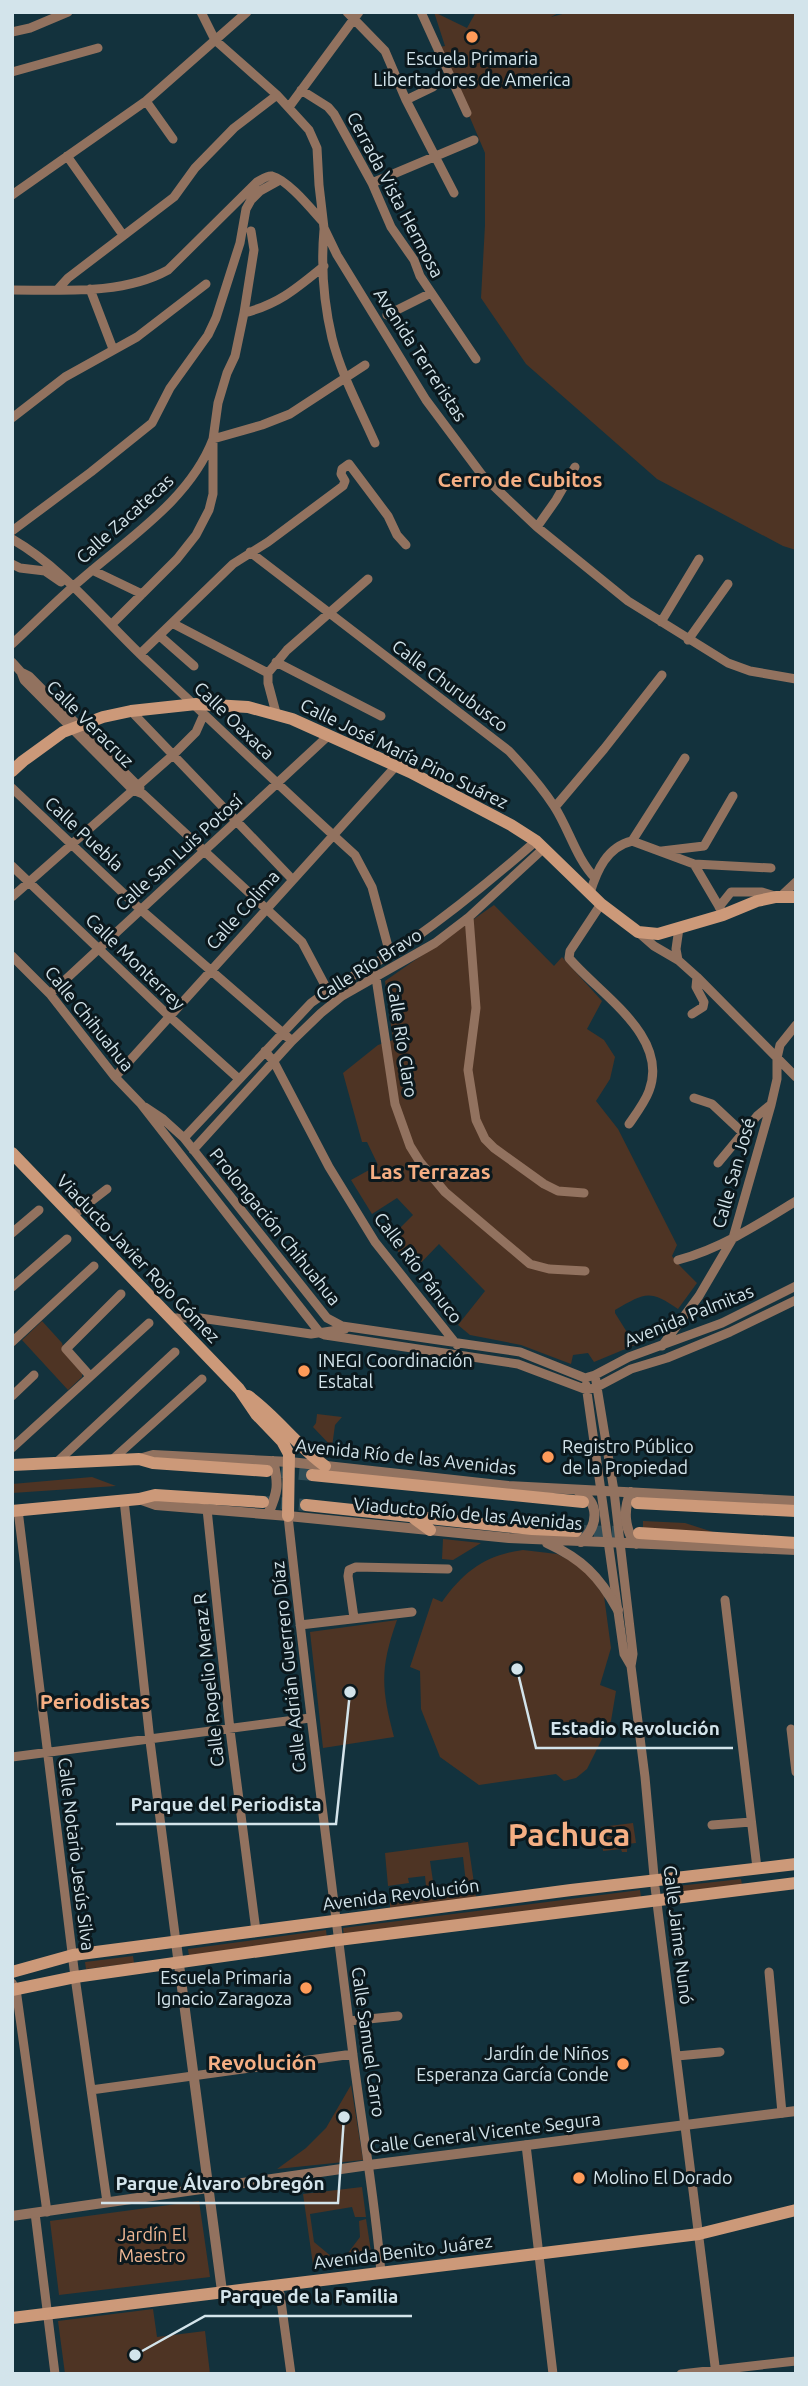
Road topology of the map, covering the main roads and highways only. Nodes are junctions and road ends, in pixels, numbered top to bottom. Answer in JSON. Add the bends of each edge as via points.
{"nodes":[{"id":1,"x":12,"y":771,"type":"edge"},
{"id":2,"x":796,"y":897,"type":"edge"},
{"id":3,"x":12,"y":1153,"type":"edge"},
{"id":4,"x":239,"y":1390,"type":"junction"},
{"id":5,"x":13,"y":1464,"type":"edge"},
{"id":6,"x":270,"y":1466,"type":"tunnel mouth"},
{"id":7,"x":325,"y":1466,"type":"road end"},
{"id":8,"x":312,"y":1475,"type":"tunnel mouth"},
{"id":9,"x":408,"y":1485,"type":"junction"},
{"id":10,"x":457,"y":1490,"type":"junction"},
{"id":11,"x":579,"y":1496,"type":"road end"},
{"id":12,"x":634,"y":1497,"type":"road end"},
{"id":13,"x":306,"y":1505,"type":"tunnel mouth"},
{"id":14,"x":265,"y":1508,"type":"tunnel mouth"},
{"id":15,"x":15,"y":1510,"type":"edge"},
{"id":16,"x":796,"y":1511,"type":"edge"},
{"id":17,"x":288,"y":1516,"type":"road end"},
{"id":18,"x":411,"y":1516,"type":"junction"},
{"id":19,"x":452,"y":1521,"type":"junction"},
{"id":20,"x":579,"y":1537,"type":"tunnel mouth"},
{"id":21,"x":638,"y":1538,"type":"road end"},
{"id":22,"x":796,"y":1543,"type":"edge"},
{"id":23,"x":796,"y":1864,"type":"edge"},
{"id":24,"x":796,"y":1883,"type":"edge"},
{"id":25,"x":12,"y":1972,"type":"edge"},
{"id":26,"x":14,"y":1987,"type":"edge"},
{"id":27,"x":796,"y":2210,"type":"edge"},
{"id":28,"x":12,"y":2318,"type":"edge"}],
"edges":[{"from":1,"to":2,"type":"main road","name":"Calle José María Pino Suárez","via":[[75,727],[131,711],[248,707],[276,713],[463,798],[540,845],[601,904],[638,932],[658,934],[757,901]]},
{"from":3,"to":4,"type":"main road","name":"Viaducto Javier Rojo Gómez"},
{"from":4,"to":7,"type":"main road","name":"Viaducto Javier Rojo Gómez"},
{"from":4,"to":17,"type":"main road","name":"Viaducto Javier Rojo Gómez","via":[[286,1446],[290,1462]]},
{"from":5,"to":6,"type":"main road","via":[[139,1459]]},
{"from":8,"to":9,"type":"main road","name":"Viaducto Río de las Avenidas"},
{"from":9,"to":10,"type":"main road","name":"Viaducto Río de las Avenidas"},
{"from":9,"to":10,"type":"main road","via":[[431,1478]]},
{"from":10,"to":11,"type":"main road","name":"Viaducto Río de las Avenidas"},
{"from":12,"to":16,"type":"main road"},
{"from":13,"to":18,"type":"main road","name":"Viaducto Río de las Avenidas"},
{"from":14,"to":15,"type":"main road","name":"Viaducto Río de las Avenidas","via":[[155,1495]]},
{"from":18,"to":19,"type":"main road","name":"Viaducto Río de las Avenidas"},
{"from":18,"to":19,"type":"main road","via":[[433,1530]]},
{"from":19,"to":20,"type":"main road","name":"Viaducto Río de las Avenidas"},
{"from":21,"to":22,"type":"main road","name":"Viaducto Río de las Avenidas"},
{"from":23,"to":25,"type":"main road","name":"Avenida Revolución","via":[[73,1955]]},
{"from":24,"to":26,"type":"main road","name":"Avenida Revolución","via":[[338,1940]]},
{"from":27,"to":28,"type":"main road","name":"Avenida Benito Juárez","via":[[699,2234]]}]}
